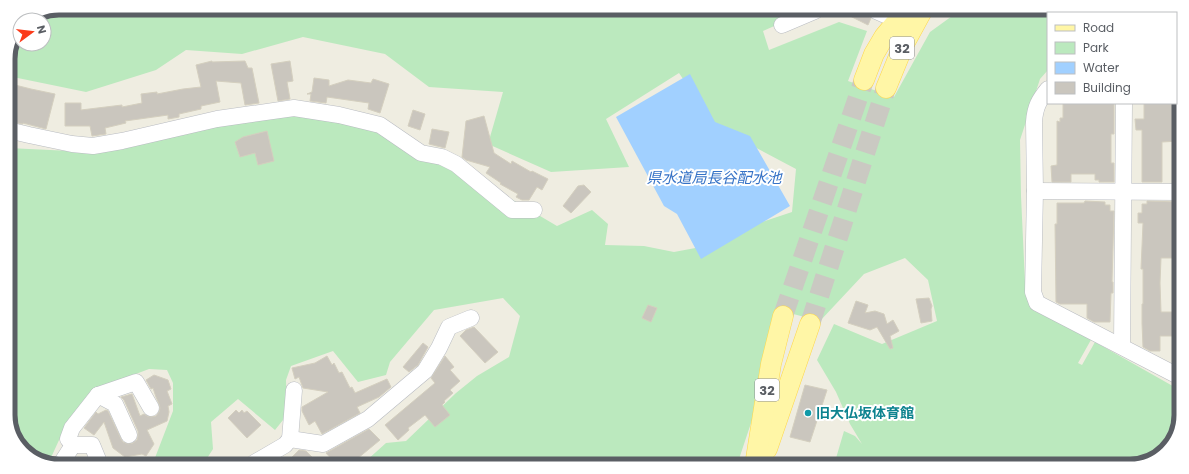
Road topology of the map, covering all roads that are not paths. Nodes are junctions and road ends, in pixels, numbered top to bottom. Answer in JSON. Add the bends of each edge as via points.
{"nodes":[{"id":1,"x":806,"y":15,"type":"edge"},
{"id":2,"x":902,"y":15,"type":"edge"},
{"id":3,"x":920,"y":15,"type":"edge"},
{"id":4,"x":782,"y":25,"type":"dead end"},
{"id":5,"x":864,"y":80,"type":"tunnel mouth"},
{"id":6,"x":886,"y":88,"type":"tunnel mouth"},
{"id":7,"x":1047,"y":90,"type":"edge"},
{"id":8,"x":1124,"y":104,"type":"edge"},
{"id":9,"x":15,"y":132,"type":"edge"},
{"id":10,"x":1035,"y":191,"type":"junction"},
{"id":11,"x":1124,"y":192,"type":"junction"},
{"id":12,"x":1174,"y":192,"type":"edge"},
{"id":13,"x":534,"y":210,"type":"dead end"},
{"id":14,"x":783,"y":316,"type":"tunnel mouth"},
{"id":15,"x":471,"y":318,"type":"dead end"},
{"id":16,"x":810,"y":324,"type":"tunnel mouth"},
{"id":17,"x":1122,"y":346,"type":"junction"},
{"id":18,"x":1174,"y":374,"type":"edge"},
{"id":19,"x":294,"y":390,"type":"dead end"},
{"id":20,"x":98,"y":395,"type":"junction"},
{"id":21,"x":152,"y":408,"type":"dead end"},
{"id":22,"x":129,"y":435,"type":"dead end"},
{"id":23,"x":290,"y":439,"type":"junction"},
{"id":24,"x":73,"y":445,"type":"junction"},
{"id":25,"x":64,"y":459,"type":"edge"},
{"id":26,"x":98,"y":459,"type":"edge"},
{"id":27,"x":261,"y":459,"type":"edge"},
{"id":28,"x":756,"y":459,"type":"edge"},
{"id":29,"x":764,"y":459,"type":"edge"}],
"edges":[{"from":1,"to":4,"type":"street"},
{"from":2,"to":5,"type":"main road","number":"32","via":[[874,54]]},
{"from":3,"to":6,"type":"main road","number":"32","via":[[904,44]]},
{"from":7,"to":10,"type":"street","via":[[1035,111]]},
{"from":8,"to":11,"type":"street"},
{"from":9,"to":13,"type":"street","via":[[94,146],[217,119],[294,108],[339,115],[380,126],[421,153],[442,157],[456,164],[512,210]]},
{"from":10,"to":11,"type":"street"},
{"from":10,"to":17,"type":"street","via":[[1033,292],[1037,303]]},
{"from":11,"to":12,"type":"street"},
{"from":11,"to":17,"type":"street"},
{"from":14,"to":28,"type":"main road","number":"32","via":[[771,364]]},
{"from":15,"to":23,"type":"street","via":[[449,327],[425,372],[368,419],[323,444]]},
{"from":16,"to":29,"type":"main road","number":"32"},
{"from":17,"to":18,"type":"street"},
{"from":19,"to":23,"type":"street"},
{"from":20,"to":21,"type":"street","via":[[136,382]]},
{"from":20,"to":22,"type":"street","via":[[115,404]]},
{"from":20,"to":24,"type":"street","via":[[72,428],[68,439]]},
{"from":23,"to":27,"type":"street","via":[[285,445]]},
{"from":24,"to":25,"type":"street"},
{"from":24,"to":26,"type":"street","via":[[92,445]]}]}
